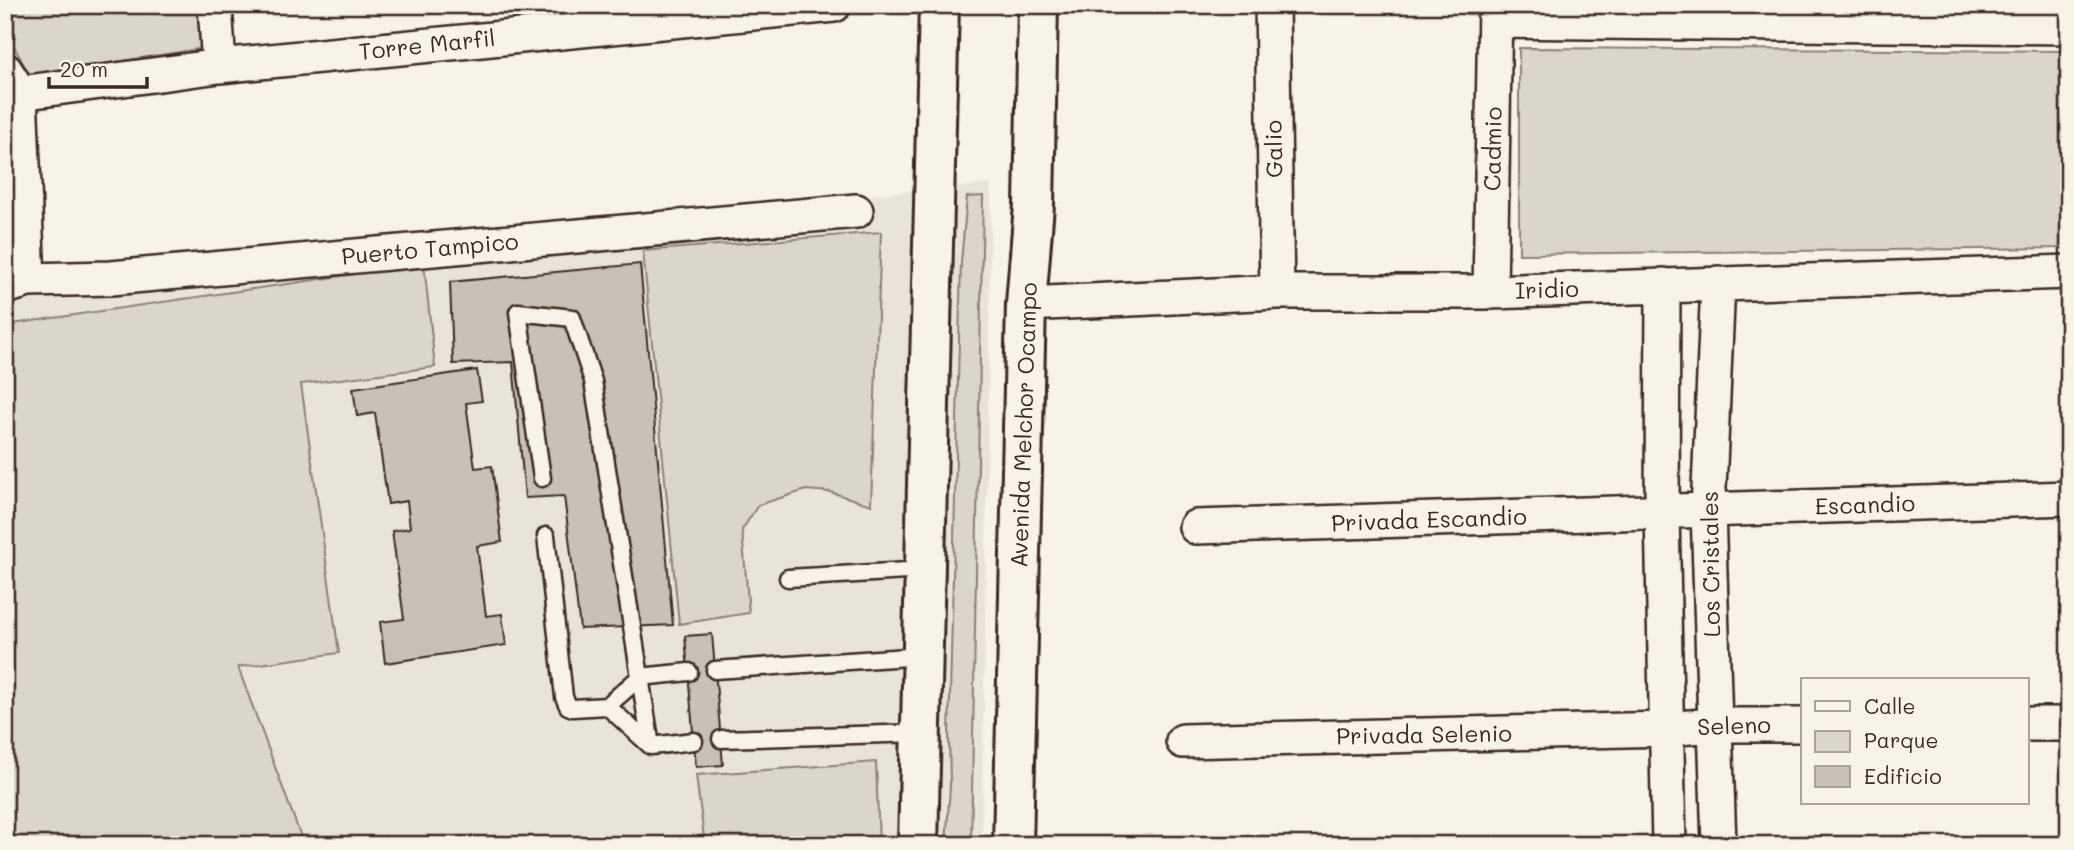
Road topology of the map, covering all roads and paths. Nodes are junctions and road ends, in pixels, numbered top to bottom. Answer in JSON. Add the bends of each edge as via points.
{"nodes":[{"id":1,"x":215,"y":5,"type":"edge"},
{"id":2,"x":834,"y":5,"type":"edge"},
{"id":3,"x":939,"y":5,"type":"edge"},
{"id":4,"x":1038,"y":5,"type":"edge"},
{"id":5,"x":1272,"y":5,"type":"edge"},
{"id":6,"x":1496,"y":13,"type":"edge"},
{"id":7,"x":1704,"y":14,"type":"edge"},
{"id":8,"x":1932,"y":15,"type":"edge"},
{"id":9,"x":2069,"y":27,"type":"edge"},
{"id":10,"x":219,"y":66,"type":"junction"},
{"id":11,"x":13,"y":81,"type":"edge"},
{"id":12,"x":856,"y":211,"type":"dead end"},
{"id":13,"x":2069,"y":272,"type":"edge"},
{"id":14,"x":1718,"y":283,"type":"junction"},
{"id":15,"x":16,"y":284,"type":"edge"},
{"id":16,"x":1663,"y":285,"type":"junction"},
{"id":17,"x":1277,"y":292,"type":"junction"},
{"id":18,"x":1490,"y":292,"type":"junction"},
{"id":19,"x":1026,"y":304,"type":"junction"},
{"id":20,"x":542,"y":478,"type":"dead end"},
{"id":21,"x":2069,"y":498,"type":"edge"},
{"id":22,"x":1708,"y":511,"type":"junction"},
{"id":23,"x":1662,"y":513,"type":"junction"},
{"id":24,"x":1196,"y":527,"type":"dead end"},
{"id":25,"x":546,"y":536,"type":"dead end"},
{"id":26,"x":924,"y":570,"type":"junction"},
{"id":27,"x":788,"y":578,"type":"dead end"},
{"id":28,"x":922,"y":656,"type":"junction"},
{"id":29,"x":715,"y":670,"type":"dead end"},
{"id":30,"x":688,"y":672,"type":"dead end"},
{"id":31,"x":640,"y":677,"type":"junction"},
{"id":32,"x":607,"y":706,"type":"junction"},
{"id":33,"x":2028,"y":724,"type":"edge"},
{"id":34,"x":2069,"y":724,"type":"edge"},
{"id":35,"x":1714,"y":725,"type":"junction"},
{"id":36,"x":1801,"y":725,"type":"edge"},
{"id":37,"x":1666,"y":729,"type":"junction"},
{"id":38,"x":921,"y":733,"type":"junction"},
{"id":39,"x":721,"y":739,"type":"dead end"},
{"id":40,"x":694,"y":741,"type":"dead end"},
{"id":41,"x":1183,"y":741,"type":"dead end"},
{"id":42,"x":651,"y":746,"type":"junction"},
{"id":43,"x":918,"y":845,"type":"edge"},
{"id":44,"x":1013,"y":845,"type":"edge"},
{"id":45,"x":1669,"y":845,"type":"edge"},
{"id":46,"x":1719,"y":845,"type":"edge"}],
"edges":[{"from":1,"to":10,"type":"street"},
{"from":2,"to":10,"type":"street","name":"Torre Marfil"},
{"from":3,"to":26,"type":"main road"},
{"from":4,"to":19,"type":"main road","name":"Avenida Melchor Ocampo","via":[[1034,205]]},
{"from":5,"to":17,"type":"street","name":"Galio"},
{"from":6,"to":7,"type":"street"},
{"from":6,"to":18,"type":"street","name":"Cadmio"},
{"from":7,"to":8,"type":"street"},
{"from":8,"to":9,"type":"street"},
{"from":10,"to":11,"type":"street","name":"Torre Marfil"},
{"from":11,"to":15,"type":"street"},
{"from":12,"to":15,"type":"street","name":"Puerto Tampico"},
{"from":13,"to":14,"type":"street","name":"Iridio"},
{"from":14,"to":16,"type":"street","name":"Iridio"},
{"from":14,"to":22,"type":"street","name":"Los Cristales"},
{"from":16,"to":18,"type":"street","name":"Iridio"},
{"from":16,"to":23,"type":"street","name":"Los Cristales"},
{"from":17,"to":18,"type":"street","name":"Iridio"},
{"from":17,"to":19,"type":"street","name":"Iridio"},
{"from":19,"to":44,"type":"main road","name":"Avenida Melchor Ocampo"},
{"from":20,"to":31,"type":"lane","via":[[518,312],[572,318],[593,381]]},
{"from":21,"to":22,"type":"street","name":"Escandio"},
{"from":22,"to":23,"type":"street","name":"Escandio"},
{"from":22,"to":35,"type":"street","name":"Los Cristales"},
{"from":23,"to":24,"type":"street","name":"Privada Escandio"},
{"from":23,"to":37,"type":"street","name":"Los Cristales"},
{"from":25,"to":32,"type":"lane","via":[[564,697],[573,708]]},
{"from":26,"to":27,"type":"lane"},
{"from":26,"to":28,"type":"main road"},
{"from":28,"to":29,"type":"lane"},
{"from":28,"to":38,"type":"main road"},
{"from":30,"to":31,"type":"lane"},
{"from":31,"to":32,"type":"lane"},
{"from":31,"to":42,"type":"lane"},
{"from":32,"to":42,"type":"lane"},
{"from":33,"to":34,"type":"street"},
{"from":35,"to":36,"type":"street","name":"Seleno"},
{"from":35,"to":37,"type":"street","name":"Seleno"},
{"from":35,"to":46,"type":"street","name":"Los Cristales"},
{"from":37,"to":41,"type":"street","name":"Privada Selenio"},
{"from":37,"to":45,"type":"street","name":"Los Cristales"},
{"from":38,"to":39,"type":"lane"},
{"from":38,"to":43,"type":"main road"},
{"from":40,"to":42,"type":"lane"}]}
